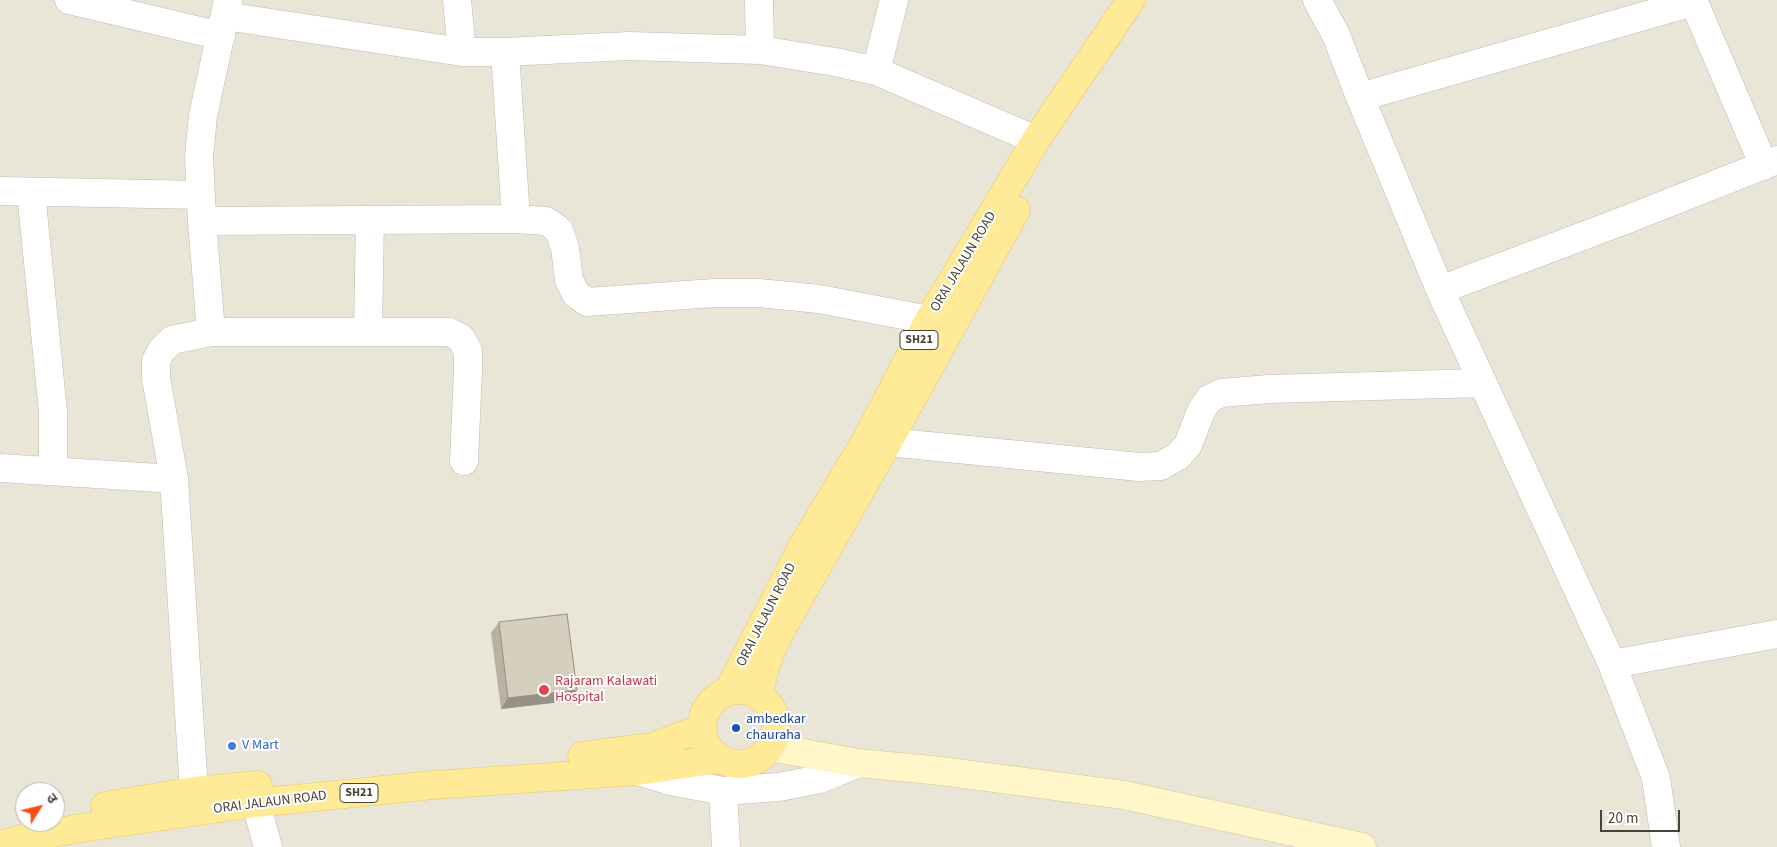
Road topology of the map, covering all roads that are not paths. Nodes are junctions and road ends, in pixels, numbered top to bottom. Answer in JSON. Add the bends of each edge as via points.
{"nodes":[{"id":1,"x":69,"y":0,"type":"edge"},
{"id":2,"x":457,"y":0,"type":"edge"},
{"id":3,"x":759,"y":0,"type":"edge"},
{"id":4,"x":894,"y":0,"type":"edge"},
{"id":5,"x":1131,"y":0,"type":"edge"},
{"id":6,"x":1150,"y":0,"type":"edge"},
{"id":7,"x":1317,"y":0,"type":"edge"},
{"id":8,"x":1693,"y":1,"type":"edge"},
{"id":9,"x":225,"y":17,"type":"edge"},
{"id":10,"x":760,"y":50,"type":"junction"},
{"id":11,"x":462,"y":52,"type":"junction"},
{"id":12,"x":505,"y":52,"type":"junction"},
{"id":13,"x":876,"y":71,"type":"junction"},
{"id":14,"x":1360,"y":97,"type":"junction"},
{"id":15,"x":1036,"y":140,"type":"junction"},
{"id":16,"x":1770,"y":163,"type":"edge"},
{"id":17,"x":0,"y":191,"type":"edge"},
{"id":18,"x":30,"y":192,"type":"junction"},
{"id":19,"x":202,"y":208,"type":"junction"},
{"id":20,"x":516,"y":219,"type":"junction"},
{"id":21,"x":370,"y":220,"type":"junction"},
{"id":22,"x":1440,"y":290,"type":"junction"},
{"id":23,"x":930,"y":320,"type":"junction"},
{"id":24,"x":211,"y":332,"type":"junction"},
{"id":25,"x":368,"y":332,"type":"junction"},
{"id":26,"x":1483,"y":383,"type":"junction"},
{"id":27,"x":888,"y":442,"type":"junction"},
{"id":28,"x":464,"y":461,"type":"dead end"},
{"id":29,"x":0,"y":468,"type":"edge"},
{"id":30,"x":52,"y":471,"type":"junction"},
{"id":31,"x":174,"y":479,"type":"junction"},
{"id":32,"x":1777,"y":634,"type":"edge"},
{"id":33,"x":1612,"y":664,"type":"junction"},
{"id":34,"x":728,"y":692,"type":"junction"},
{"id":35,"x":758,"y":696,"type":"junction"},
{"id":36,"x":702,"y":728,"type":"junction"},
{"id":37,"x":770,"y":747,"type":"junction"},
{"id":38,"x":720,"y":759,"type":"junction"},
{"id":39,"x":858,"y":763,"type":"junction"},
{"id":40,"x":638,"y":771,"type":"junction"},
{"id":41,"x":194,"y":791,"type":"junction"},
{"id":42,"x":723,"y":791,"type":"junction"},
{"id":43,"x":254,"y":794,"type":"junction"},
{"id":44,"x":65,"y":815,"type":"edge"},
{"id":45,"x":15,"y":827,"type":"edge"},
{"id":46,"x":0,"y":830,"type":"edge"},
{"id":47,"x":0,"y":845,"type":"edge"},
{"id":48,"x":268,"y":847,"type":"edge"},
{"id":49,"x":726,"y":847,"type":"edge"},
{"id":50,"x":1362,"y":847,"type":"edge"},
{"id":51,"x":1666,"y":847,"type":"edge"}],
"edges":[{"from":1,"to":9,"type":"street"},
{"from":2,"to":11,"type":"street"},
{"from":3,"to":10,"type":"street"},
{"from":4,"to":13,"type":"street"},
{"from":5,"to":15,"type":"main road","name":"ORAI JALAUN ROAD","number":"SH21"},
{"from":6,"to":27,"type":"main road","name":"ORAI JALAUN ROAD","number":"SH21","via":[[1050,148]]},
{"from":7,"to":14,"type":"street","via":[[1336,35]]},
{"from":8,"to":14,"type":"street"},
{"from":8,"to":16,"type":"street"},
{"from":9,"to":11,"type":"street"},
{"from":9,"to":19,"type":"street","via":[[203,116],[199,157]]},
{"from":10,"to":12,"type":"street","via":[[629,46]]},
{"from":10,"to":13,"type":"street"},
{"from":11,"to":12,"type":"street"},
{"from":12,"to":20,"type":"street"},
{"from":13,"to":15,"type":"street"},
{"from":14,"to":22,"type":"street"},
{"from":15,"to":23,"type":"main road","name":"ORAI JALAUN ROAD","number":"SH21"},
{"from":16,"to":22,"type":"street"},
{"from":17,"to":18,"type":"street"},
{"from":18,"to":19,"type":"street"},
{"from":18,"to":30,"type":"street","via":[[53,412]]},
{"from":19,"to":21,"type":"street"},
{"from":19,"to":24,"type":"street"},
{"from":20,"to":21,"type":"street"},
{"from":20,"to":23,"type":"street","via":[[546,221],[559,230],[566,248],[569,280],[576,294],[587,302],[759,293],[819,299]]},
{"from":21,"to":25,"type":"street"},
{"from":22,"to":26,"type":"street"},
{"from":23,"to":34,"type":"main road","name":"ORAI JALAUN ROAD","number":"SH21","via":[[867,439],[802,548]]},
{"from":24,"to":25,"type":"street"},
{"from":24,"to":31,"type":"street","via":[[172,340],[161,350],[156,361],[156,378]]},
{"from":25,"to":28,"type":"street","via":[[449,332],[462,338],[468,351]]},
{"from":26,"to":27,"type":"street","via":[[1221,393],[1209,399],[1200,411],[1188,445],[1178,456],[1161,466],[1139,467]]},
{"from":26,"to":33,"type":"street"},
{"from":27,"to":35,"type":"main road","name":"ORAI JALAUN ROAD","number":"SH21","via":[[776,639]]},
{"from":29,"to":30,"type":"street"},
{"from":30,"to":31,"type":"street"},
{"from":31,"to":41,"type":"street"},
{"from":32,"to":33,"type":"street"},
{"from":33,"to":51,"type":"street","via":[[1656,778]]},
{"from":34,"to":35,"type":"main road","via":[[748,691]]},
{"from":34,"to":36,"type":"main road","name":"ORAI JALAUN ROAD","number":"SH21","via":[[708,706]]},
{"from":35,"to":37,"type":"main road","via":[[773,713],[775,730]]},
{"from":36,"to":38,"type":"main road","via":[[704,740]]},
{"from":36,"to":43,"type":"main road","via":[[652,747],[610,754]]},
{"from":37,"to":38,"type":"main road","name":"ORAI JALAUN ROAD","number":"SH21","via":[[762,756],[742,764]]},
{"from":37,"to":39,"type":"street"},
{"from":38,"to":40,"type":"main road","name":"ORAI JALAUN ROAD","number":"SH21"},
{"from":39,"to":42,"type":"street","via":[[820,779],[779,787]]},
{"from":39,"to":50,"type":"street","via":[[1124,795]]},
{"from":40,"to":42,"type":"street"},
{"from":40,"to":43,"type":"main road","name":"ORAI JALAUN ROAD","number":"SH21"},
{"from":41,"to":43,"type":"main road"},
{"from":41,"to":44,"type":"main road"},
{"from":42,"to":49,"type":"street"},
{"from":43,"to":47,"type":"main road","name":"ORAI JALAUN ROAD","number":"SH21"},
{"from":43,"to":48,"type":"street"},
{"from":45,"to":46,"type":"main road"}]}
